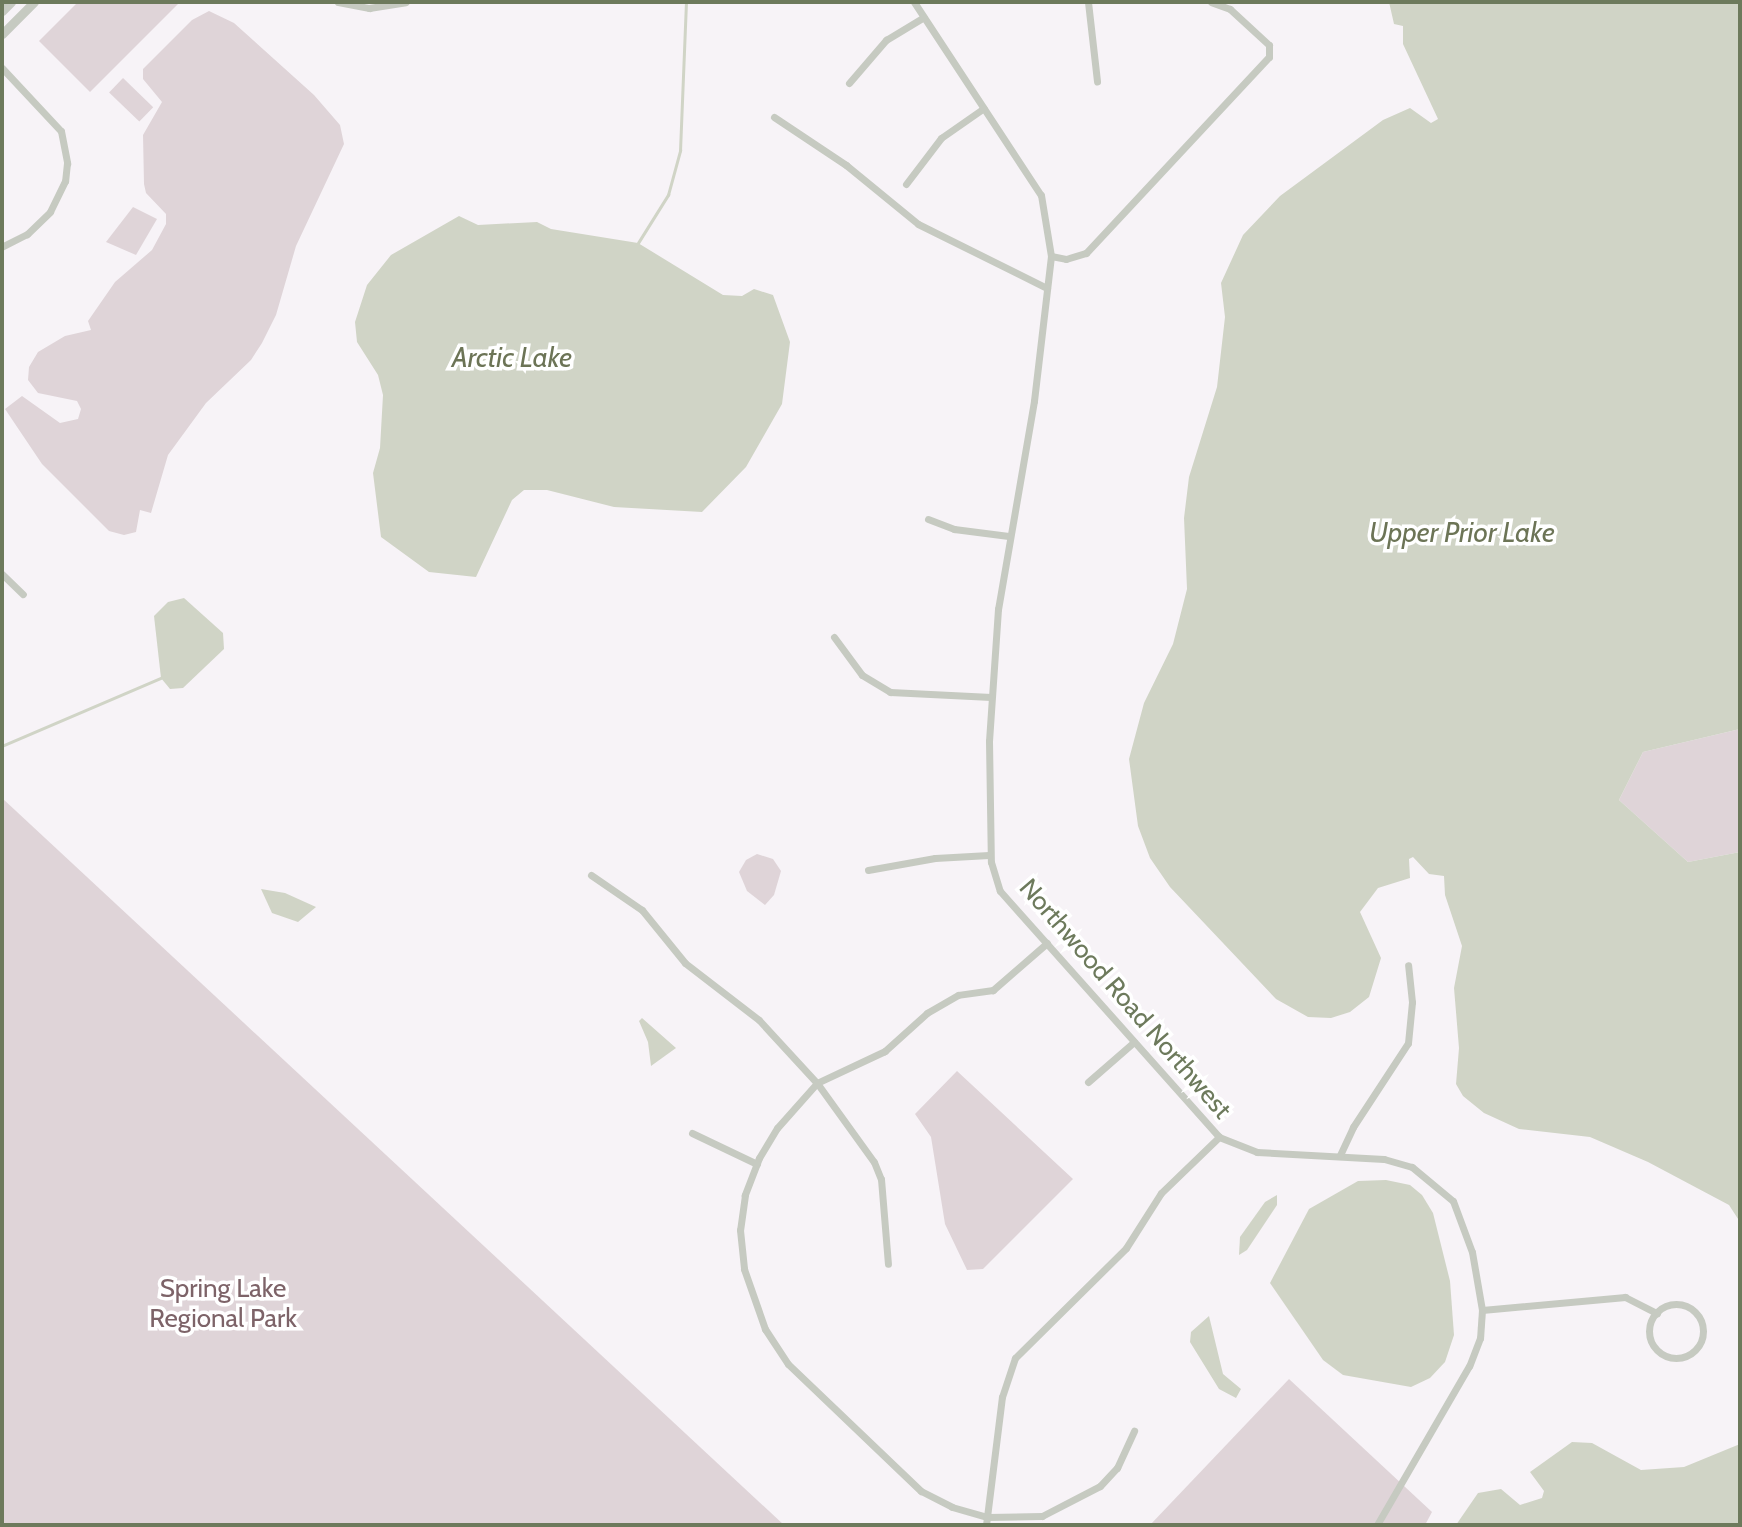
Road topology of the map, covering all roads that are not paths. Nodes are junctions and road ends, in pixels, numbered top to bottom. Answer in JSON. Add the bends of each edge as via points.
{"nodes":[{"id":1,"x":11,"y":2,"type":"edge"},
{"id":2,"x":34,"y":2,"type":"edge"},
{"id":3,"x":338,"y":2,"type":"edge"},
{"id":4,"x":406,"y":2,"type":"edge"},
{"id":5,"x":914,"y":2,"type":"edge"},
{"id":6,"x":1088,"y":2,"type":"edge"},
{"id":7,"x":1211,"y":2,"type":"edge"},
{"id":8,"x":1237,"y":2,"type":"edge"},
{"id":9,"x":1230,"y":9,"type":"junction"},
{"id":10,"x":2,"y":11,"type":"edge"},
{"id":11,"x":924,"y":17,"type":"junction"},
{"id":12,"x":2,"y":34,"type":"edge"},
{"id":13,"x":2,"y":68,"type":"edge"},
{"id":14,"x":1097,"y":81,"type":"dead end"},
{"id":15,"x":849,"y":83,"type":"dead end"},
{"id":16,"x":984,"y":108,"type":"junction"},
{"id":17,"x":774,"y":117,"type":"dead end"},
{"id":18,"x":906,"y":184,"type":"dead end"},
{"id":19,"x":2,"y":247,"type":"edge"},
{"id":20,"x":1051,"y":256,"type":"junction"},
{"id":21,"x":1047,"y":288,"type":"junction"},
{"id":22,"x":928,"y":519,"type":"dead end"},
{"id":23,"x":1009,"y":536,"type":"junction"},
{"id":24,"x":2,"y":574,"type":"edge"},
{"id":25,"x":23,"y":594,"type":"dead end"},
{"id":26,"x":834,"y":637,"type":"dead end"},
{"id":27,"x":991,"y":697,"type":"junction"},
{"id":28,"x":989,"y":855,"type":"junction"},
{"id":29,"x":868,"y":870,"type":"dead end"},
{"id":30,"x":591,"y":875,"type":"dead end"},
{"id":31,"x":1047,"y":943,"type":"junction"},
{"id":32,"x":1408,"y":965,"type":"dead end"},
{"id":33,"x":1134,"y":1042,"type":"junction"},
{"id":34,"x":1088,"y":1082,"type":"dead end"},
{"id":35,"x":817,"y":1083,"type":"junction"},
{"id":36,"x":692,"y":1133,"type":"dead end"},
{"id":37,"x":1219,"y":1137,"type":"junction"},
{"id":38,"x":1340,"y":1155,"type":"junction"},
{"id":39,"x":757,"y":1164,"type":"junction"},
{"id":40,"x":888,"y":1264,"type":"dead end"},
{"id":41,"x":1482,"y":1310,"type":"junction"},
{"id":42,"x":1657,"y":1313,"type":"junction"},
{"id":43,"x":1134,"y":1432,"type":"dead end"},
{"id":44,"x":986,"y":1521,"type":"edge"},
{"id":45,"x":1377,"y":1525,"type":"edge"}],
"edges":[{"from":1,"to":10,"type":"street"},
{"from":2,"to":12,"type":"street"},
{"from":3,"to":4,"type":"street","via":[[369,8]]},
{"from":5,"to":11,"type":"street","name":"Northwood Road Northwest"},
{"from":6,"to":14,"type":"street"},
{"from":7,"to":9,"type":"street"},
{"from":8,"to":9,"type":"street"},
{"from":9,"to":20,"type":"street","via":[[1269,45],[1269,57],[1086,253],[1066,259]]},
{"from":11,"to":15,"type":"street","via":[[886,40]]},
{"from":11,"to":16,"type":"street","name":"Northwood Road Northwest"},
{"from":13,"to":19,"type":"street","via":[[61,131],[68,163],[62,190],[50,212],[27,234]]},
{"from":16,"to":18,"type":"street","via":[[942,138]]},
{"from":16,"to":20,"type":"street","name":"Northwood Road Northwest","via":[[1041,195]]},
{"from":17,"to":21,"type":"street","via":[[846,165],[918,224]]},
{"from":20,"to":21,"type":"street","name":"Northwood Road Northwest"},
{"from":21,"to":23,"type":"street","name":"Northwood Road Northwest","via":[[1034,401]]},
{"from":22,"to":23,"type":"street","via":[[954,529]]},
{"from":23,"to":27,"type":"street","name":"Northwood Road Northwest"},
{"from":24,"to":25,"type":"street"},
{"from":26,"to":27,"type":"street","via":[[862,675],[890,692]]},
{"from":27,"to":28,"type":"street","name":"Northwood Road Northwest"},
{"from":28,"to":29,"type":"street","via":[[935,858]]},
{"from":28,"to":31,"type":"street","name":"Northwood Road Northwest","via":[[1000,891]]},
{"from":30,"to":35,"type":"street","via":[[642,910],[685,963],[759,1020]]},
{"from":31,"to":33,"type":"street","name":"Northwood Road Northwest"},
{"from":31,"to":35,"type":"street","via":[[993,990],[958,995],[927,1013],[885,1051]]},
{"from":32,"to":38,"type":"street","via":[[1408,1043]]},
{"from":33,"to":34,"type":"street"},
{"from":33,"to":37,"type":"street","name":"Northwood Road Northwest"},
{"from":35,"to":39,"type":"street","via":[[776,1128]]},
{"from":35,"to":40,"type":"street","via":[[874,1162],[881,1179]]},
{"from":36,"to":39,"type":"street"},
{"from":37,"to":38,"type":"street","name":"Northwood Road Northwest","via":[[1257,1152]]},
{"from":37,"to":44,"type":"street","via":[[1161,1193],[1126,1248],[1015,1358],[1002,1396]]},
{"from":38,"to":41,"type":"street","name":"Northwood Road Northwest","via":[[1412,1167],[1453,1201],[1466,1226]]},
{"from":39,"to":44,"type":"street","via":[[745,1195],[740,1230],[744,1269],[765,1329],[788,1364],[921,1491]]},
{"from":41,"to":42,"type":"street","via":[[1625,1297]]},
{"from":41,"to":45,"type":"street","name":"Northwood Road Northwest","via":[[1480,1338],[1469,1366]]},
{"from":42,"to":42,"type":"street","via":[[1650,1328],[1657,1350],[1679,1358],[1697,1348],[1703,1329],[1692,1310],[1676,1305]]},
{"from":43,"to":44,"type":"street","via":[[1117,1468],[1075,1502],[1042,1516]]}]}
